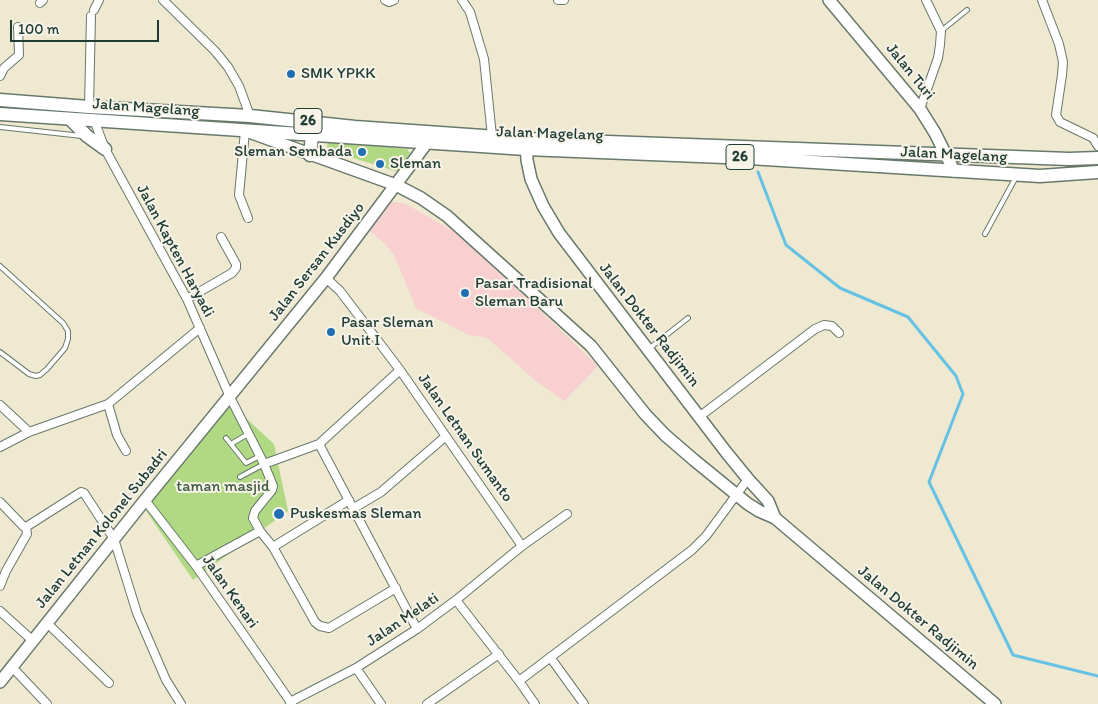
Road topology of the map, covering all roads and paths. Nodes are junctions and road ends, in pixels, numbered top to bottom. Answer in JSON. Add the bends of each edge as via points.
{"nodes":[{"id":1,"x":99,"y":0,"type":"edge"},
{"id":2,"x":164,"y":0,"type":"edge"},
{"id":3,"x":385,"y":0,"type":"edge"},
{"id":4,"x":394,"y":0,"type":"edge"},
{"id":5,"x":462,"y":0,"type":"edge"},
{"id":6,"x":558,"y":0,"type":"edge"},
{"id":7,"x":564,"y":0,"type":"edge"},
{"id":8,"x":829,"y":0,"type":"edge"},
{"id":9,"x":926,"y":0,"type":"edge"},
{"id":10,"x":1042,"y":0,"type":"edge"},
{"id":11,"x":967,"y":10,"type":"dead end"},
{"id":12,"x":18,"y":27,"type":"dead end"},
{"id":13,"x":940,"y":31,"type":"junction"},
{"id":14,"x":0,"y":76,"type":"edge"},
{"id":15,"x":0,"y":100,"type":"edge"},
{"id":16,"x":89,"y":107,"type":"junction"},
{"id":17,"x":920,"y":109,"type":"junction"},
{"id":18,"x":0,"y":114,"type":"edge"},
{"id":19,"x":250,"y":116,"type":"junction"},
{"id":20,"x":70,"y":119,"type":"junction"},
{"id":21,"x":94,"y":120,"type":"junction"},
{"id":22,"x":0,"y":127,"type":"edge"},
{"id":23,"x":245,"y":131,"type":"junction"},
{"id":24,"x":312,"y":135,"type":"junction"},
{"id":25,"x":87,"y":136,"type":"junction"},
{"id":26,"x":492,"y":136,"type":"junction"},
{"id":27,"x":426,"y":144,"type":"junction"},
{"id":28,"x":526,"y":144,"type":"junction"},
{"id":29,"x":1098,"y":146,"type":"edge"},
{"id":30,"x":105,"y":149,"type":"junction"},
{"id":31,"x":947,"y":154,"type":"junction"},
{"id":32,"x":310,"y":155,"type":"junction"},
{"id":33,"x":1098,"y":158,"type":"edge"},
{"id":34,"x":954,"y":171,"type":"junction"},
{"id":35,"x":1098,"y":172,"type":"edge"},
{"id":36,"x":1017,"y":175,"type":"junction"},
{"id":37,"x":396,"y":186,"type":"junction"},
{"id":38,"x":248,"y":218,"type":"dead end"},
{"id":39,"x":985,"y":234,"type":"dead end"},
{"id":40,"x":221,"y":237,"type":"dead end"},
{"id":41,"x":0,"y":266,"type":"edge"},
{"id":42,"x":326,"y":278,"type":"junction"},
{"id":43,"x":187,"y":299,"type":"junction"},
{"id":44,"x":688,"y":318,"type":"dead end"},
{"id":45,"x":200,"y":328,"type":"junction"},
{"id":46,"x":839,"y":333,"type":"dead end"},
{"id":47,"x":648,"y":350,"type":"junction"},
{"id":48,"x":0,"y":352,"type":"edge"},
{"id":49,"x":400,"y":370,"type":"junction"},
{"id":50,"x":230,"y":397,"type":"junction"},
{"id":51,"x":108,"y":404,"type":"junction"},
{"id":52,"x":0,"y":405,"type":"edge"},
{"id":53,"x":700,"y":417,"type":"junction"},
{"id":54,"x":29,"y":432,"type":"junction"},
{"id":55,"x":249,"y":434,"type":"junction"},
{"id":56,"x":446,"y":436,"type":"junction"},
{"id":57,"x":226,"y":438,"type":"dead end"},
{"id":58,"x":231,"y":444,"type":"junction"},
{"id":59,"x":319,"y":444,"type":"junction"},
{"id":60,"x":0,"y":448,"type":"edge"},
{"id":61,"x":126,"y":450,"type":"dead end"},
{"id":62,"x":260,"y":456,"type":"junction"},
{"id":63,"x":264,"y":464,"type":"junction"},
{"id":64,"x":240,"y":477,"type":"dead end"},
{"id":65,"x":748,"y":479,"type":"junction"},
{"id":66,"x":736,"y":494,"type":"junction"},
{"id":67,"x":146,"y":500,"type":"junction"},
{"id":68,"x":349,"y":500,"type":"junction"},
{"id":69,"x":0,"y":502,"type":"edge"},
{"id":70,"x":354,"y":508,"type":"junction"},
{"id":71,"x":567,"y":514,"type":"dead end"},
{"id":72,"x":775,"y":518,"type":"junction"},
{"id":73,"x":26,"y":527,"type":"junction"},
{"id":74,"x":260,"y":531,"type":"junction"},
{"id":75,"x":114,"y":539,"type":"junction"},
{"id":76,"x":522,"y":546,"type":"junction"},
{"id":77,"x":273,"y":547,"type":"junction"},
{"id":78,"x":196,"y":566,"type":"junction"},
{"id":79,"x":0,"y":586,"type":"edge"},
{"id":80,"x":396,"y":588,"type":"junction"},
{"id":81,"x":456,"y":600,"type":"junction"},
{"id":82,"x":0,"y":611,"type":"edge"},
{"id":83,"x":47,"y":623,"type":"junction"},
{"id":84,"x":417,"y":629,"type":"junction"},
{"id":85,"x":33,"y":641,"type":"junction"},
{"id":86,"x":499,"y":654,"type":"junction"},
{"id":87,"x":550,"y":657,"type":"junction"},
{"id":88,"x":12,"y":667,"type":"junction"},
{"id":89,"x":356,"y":668,"type":"junction"},
{"id":90,"x":519,"y":681,"type":"junction"},
{"id":91,"x":0,"y":682,"type":"edge"},
{"id":92,"x":109,"y":683,"type":"dead end"},
{"id":93,"x":291,"y":703,"type":"edge"},
{"id":94,"x":47,"y":704,"type":"edge"},
{"id":95,"x":181,"y":704,"type":"edge"},
{"id":96,"x":381,"y":704,"type":"edge"},
{"id":97,"x":427,"y":704,"type":"edge"},
{"id":98,"x":535,"y":704,"type":"edge"},
{"id":99,"x":584,"y":704,"type":"edge"},
{"id":100,"x":994,"y":704,"type":"edge"}],
"edges":[{"from":1,"to":16,"type":"street","via":[[93,13]]},
{"from":2,"to":19,"type":"street","via":[[228,67]]},
{"from":3,"to":4,"type":"street"},
{"from":5,"to":26,"type":"street","via":[[470,12],[484,59]]},
{"from":6,"to":7,"type":"street"},
{"from":8,"to":17,"type":"main road","name":"Jalan Turi"},
{"from":9,"to":13,"type":"street"},
{"from":10,"to":29,"type":"street","via":[[1063,62],[1056,115],[1060,122],[1093,138]]},
{"from":11,"to":13,"type":"lane"},
{"from":12,"to":14,"type":"street","via":[[19,55]]},
{"from":13,"to":17,"type":"street","via":[[938,58]]},
{"from":15,"to":16,"type":"highway","name":"Jalan Magelang","number":"26"},
{"from":16,"to":19,"type":"highway","name":"Jalan Magelang","number":"26"},
{"from":17,"to":31,"type":"main road","name":"Jalan Turi"},
{"from":18,"to":20,"type":"highway","name":"Jalan Magelang","number":"26"},
{"from":19,"to":26,"type":"highway","name":"Jalan Magelang","number":"26"},
{"from":20,"to":21,"type":"highway","name":"Jalan Magelang","number":"26"},
{"from":20,"to":25,"type":"highway"},
{"from":21,"to":23,"type":"highway","name":"Jalan Magelang","number":"26"},
{"from":21,"to":30,"type":"street","name":"Jalan Kapten Haryadi"},
{"from":22,"to":25,"type":"lane"},
{"from":23,"to":24,"type":"highway","name":"Jalan Magelang","number":"26"},
{"from":23,"to":32,"type":"main road","name":"Jalan Dokter Radjimin"},
{"from":23,"to":38,"type":"street","via":[[238,195]]},
{"from":24,"to":27,"type":"highway","name":"Jalan Magelang","number":"26"},
{"from":24,"to":32,"type":"highway"},
{"from":25,"to":30,"type":"highway"},
{"from":26,"to":28,"type":"highway","name":"Jalan Magelang","number":"26"},
{"from":27,"to":28,"type":"highway","name":"Jalan Magelang","number":"26"},
{"from":27,"to":37,"type":"main road","name":"Jalan Sersan Kusdiyo"},
{"from":28,"to":31,"type":"highway","name":"Jalan Magelang","number":"26"},
{"from":28,"to":34,"type":"highway","name":"Jalan Magelang","number":"26"},
{"from":28,"to":47,"type":"main road","name":"Jalan Dokter Radjimin","via":[[531,179],[550,220]]},
{"from":30,"to":43,"type":"street","name":"Jalan Kapten Haryadi"},
{"from":31,"to":33,"type":"highway","name":"Jalan Magelang","number":"26"},
{"from":31,"to":34,"type":"main road","name":"Jalan Turi"},
{"from":32,"to":37,"type":"main road","name":"Jalan Dokter Radjimin"},
{"from":34,"to":36,"type":"highway","name":"Jalan Magelang","number":"26"},
{"from":35,"to":36,"type":"highway","name":"Jalan Magelang","number":"26"},
{"from":36,"to":39,"type":"lane"},
{"from":37,"to":42,"type":"main road","name":"Jalan Sersan Kusdiyo"},
{"from":37,"to":66,"type":"main road","name":"Jalan Dokter Radjimin","via":[[447,216],[583,338],[600,354],[656,426]]},
{"from":40,"to":43,"type":"street","via":[[236,268]]},
{"from":41,"to":48,"type":"lane","via":[[63,324],[68,331],[68,339],[65,348],[47,369],[36,376]]},
{"from":42,"to":49,"type":"street","name":"Jalan Letnan Sumanto","via":[[340,291]]},
{"from":42,"to":50,"type":"main road","name":"Jalan Sersan Kusdiyo"},
{"from":43,"to":45,"type":"street","name":"Jalan Kapten Haryadi"},
{"from":44,"to":47,"type":"lane"},
{"from":45,"to":50,"type":"street","name":"Jalan Kapten Haryadi"},
{"from":45,"to":51,"type":"street"},
{"from":46,"to":53,"type":"street","via":[[832,326],[816,329]]},
{"from":47,"to":53,"type":"main road","name":"Jalan Dokter Radjimin"},
{"from":49,"to":56,"type":"street","name":"Jalan Letnan Sumanto"},
{"from":49,"to":59,"type":"street"},
{"from":50,"to":55,"type":"street","name":"Jalan Kapten Haryadi"},
{"from":50,"to":67,"type":"main road","name":"Jalan Letnan Kolonel Subadri"},
{"from":51,"to":54,"type":"street"},
{"from":51,"to":61,"type":"street","via":[[116,435]]},
{"from":52,"to":54,"type":"street"},
{"from":53,"to":65,"type":"main road","name":"Jalan Dokter Radjimin"},
{"from":54,"to":60,"type":"street"},
{"from":55,"to":58,"type":"lane"},
{"from":55,"to":62,"type":"street","name":"Jalan Kapten Haryadi"},
{"from":56,"to":70,"type":"street","via":[[381,492]]},
{"from":56,"to":76,"type":"street","name":"Jalan Letnan Sumanto"},
{"from":57,"to":58,"type":"lane"},
{"from":58,"to":62,"type":"lane","via":[[246,463]]},
{"from":59,"to":63,"type":"street"},
{"from":59,"to":68,"type":"street"},
{"from":62,"to":63,"type":"street","name":"Jalan Kapten Haryadi"},
{"from":63,"to":64,"type":"lane"},
{"from":63,"to":74,"type":"street","name":"Jalan Kapten Haryadi","via":[[273,486],[271,494],[253,514]]},
{"from":65,"to":66,"type":"street"},
{"from":65,"to":72,"type":"main road","name":"Jalan Dokter Radjimin","via":[[768,501]]},
{"from":66,"to":72,"type":"main road","name":"Jalan Dokter Radjimin"},
{"from":66,"to":87,"type":"street","via":[[692,550]]},
{"from":67,"to":75,"type":"main road","name":"Jalan Letnan Kolonel Subadri"},
{"from":67,"to":78,"type":"street","name":"Jalan Kenari"},
{"from":68,"to":70,"type":"street"},
{"from":68,"to":77,"type":"street"},
{"from":69,"to":73,"type":"street"},
{"from":70,"to":80,"type":"street"},
{"from":71,"to":76,"type":"street","name":"Jalan Melati"},
{"from":72,"to":100,"type":"main road","name":"Jalan Dokter Radjimin"},
{"from":73,"to":75,"type":"street","via":[[81,492]]},
{"from":73,"to":79,"type":"street","via":[[27,534]]},
{"from":74,"to":77,"type":"street"},
{"from":74,"to":78,"type":"street"},
{"from":75,"to":83,"type":"main road","name":"Jalan Letnan Kolonel Subadri"},
{"from":75,"to":95,"type":"street","via":[[138,613],[166,680]]},
{"from":76,"to":81,"type":"street","name":"Jalan Melati"},
{"from":77,"to":80,"type":"street","via":[[315,622],[324,628]]},
{"from":78,"to":93,"type":"street","name":"Jalan Kenari"},
{"from":80,"to":84,"type":"street"},
{"from":81,"to":84,"type":"street","name":"Jalan Melati"},
{"from":81,"to":86,"type":"street"},
{"from":82,"to":85,"type":"street"},
{"from":83,"to":85,"type":"main road","name":"Jalan Letnan Kolonel Subadri"},
{"from":83,"to":92,"type":"street"},
{"from":84,"to":89,"type":"street","name":"Jalan Melati"},
{"from":85,"to":88,"type":"main road","name":"Jalan Letnan Kolonel Subadri"},
{"from":86,"to":90,"type":"street"},
{"from":86,"to":97,"type":"street"},
{"from":87,"to":90,"type":"street"},
{"from":87,"to":99,"type":"street"},
{"from":88,"to":91,"type":"main road","name":"Jalan Letnan Kolonel Subadri"},
{"from":88,"to":94,"type":"street"},
{"from":89,"to":93,"type":"street","name":"Jalan Melati"},
{"from":89,"to":96,"type":"street"},
{"from":90,"to":98,"type":"street"}]}
